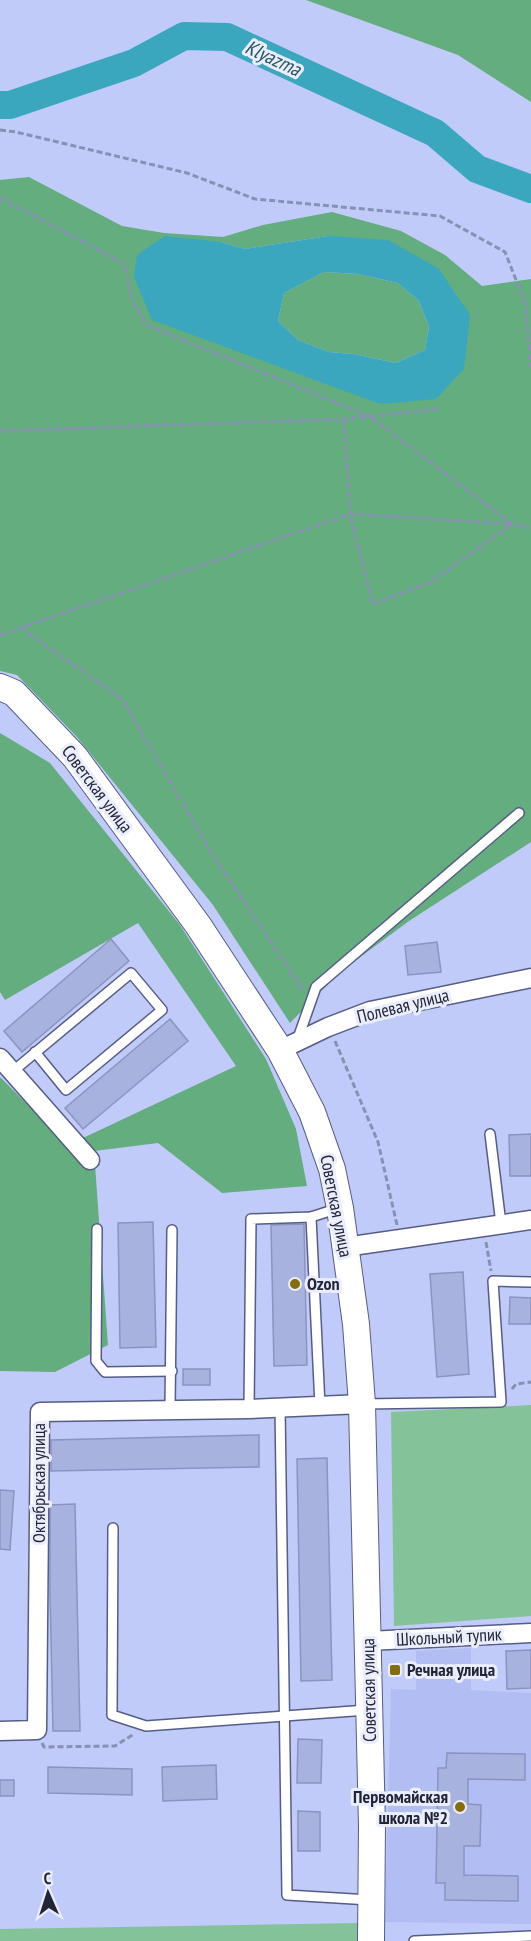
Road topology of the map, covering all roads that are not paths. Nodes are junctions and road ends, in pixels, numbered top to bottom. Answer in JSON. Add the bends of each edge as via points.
{"nodes":[{"id":1,"x":0,"y":687,"type":"edge"},
{"id":2,"x":519,"y":813,"type":"dead end"},
{"id":3,"x":531,"y":978,"type":"edge"},
{"id":4,"x":288,"y":1046,"type":"junction"},
{"id":5,"x":35,"y":1052,"type":"junction"},
{"id":6,"x":6,"y":1065,"type":"edge"},
{"id":7,"x":490,"y":1134,"type":"dead end"},
{"id":8,"x":90,"y":1160,"type":"dead end"},
{"id":9,"x":340,"y":1208,"type":"junction"},
{"id":10,"x":311,"y":1217,"type":"junction"},
{"id":11,"x":531,"y":1220,"type":"edge"},
{"id":12,"x":492,"y":1225,"type":"junction"},
{"id":13,"x":97,"y":1229,"type":"dead end"},
{"id":14,"x":172,"y":1230,"type":"dead end"},
{"id":15,"x":345,"y":1247,"type":"junction"},
{"id":16,"x":531,"y":1282,"type":"edge"},
{"id":17,"x":172,"y":1371,"type":"junction"},
{"id":18,"x":362,"y":1404,"type":"junction"},
{"id":19,"x":320,"y":1406,"type":"junction"},
{"id":20,"x":280,"y":1407,"type":"junction"},
{"id":21,"x":170,"y":1409,"type":"junction"},
{"id":22,"x":249,"y":1409,"type":"junction"},
{"id":23,"x":113,"y":1528,"type":"dead end"},
{"id":24,"x":531,"y":1633,"type":"edge"},
{"id":25,"x":368,"y":1641,"type":"junction"},
{"id":26,"x":369,"y":1710,"type":"junction"},
{"id":27,"x":284,"y":1715,"type":"junction"},
{"id":28,"x":0,"y":1731,"type":"edge"},
{"id":29,"x":371,"y":1900,"type":"junction"},
{"id":30,"x":531,"y":1935,"type":"edge"},
{"id":31,"x":371,"y":1941,"type":"edge"},
{"id":32,"x":414,"y":1941,"type":"edge"}],
"edges":[{"from":1,"to":4,"type":"main road","name":"Советская улица","via":[[14,693],[75,756]]},
{"from":2,"to":4,"type":"lane","via":[[316,987]]},
{"from":3,"to":4,"type":"street","name":"Полевая улица","via":[[370,1011]]},
{"from":4,"to":9,"type":"main road","name":"Советская улица","via":[[332,1169]]},
{"from":5,"to":5,"type":"lane","via":[[66,1090],[162,1010],[131,973]]},
{"from":5,"to":6,"type":"lane"},
{"from":6,"to":8,"type":"street"},
{"from":7,"to":12,"type":"lane"},
{"from":9,"to":10,"type":"lane"},
{"from":9,"to":15,"type":"main road","name":"Советская улица"},
{"from":10,"to":19,"type":"lane"},
{"from":10,"to":22,"type":"lane","via":[[251,1219]]},
{"from":11,"to":12,"type":"street"},
{"from":12,"to":15,"type":"street"},
{"from":13,"to":17,"type":"lane","via":[[96,1361],[105,1372]]},
{"from":14,"to":17,"type":"lane"},
{"from":15,"to":18,"type":"main road","name":"Советская улица"},
{"from":16,"to":18,"type":"lane","via":[[493,1281],[501,1402]]},
{"from":17,"to":21,"type":"lane"},
{"from":18,"to":19,"type":"street","name":"Октябрьская улица"},
{"from":18,"to":25,"type":"main road","name":"Советская улица"},
{"from":19,"to":20,"type":"street","name":"Октябрьская улица"},
{"from":20,"to":22,"type":"street","name":"Октябрьская улица"},
{"from":20,"to":27,"type":"lane"},
{"from":21,"to":22,"type":"street","name":"Октябрьская улица"},
{"from":21,"to":28,"type":"street","name":"Октябрьская улица","via":[[40,1412],[37,1730]]},
{"from":23,"to":27,"type":"lane","via":[[112,1715],[146,1726]]},
{"from":24,"to":25,"type":"street","name":"Школьный тупик"},
{"from":25,"to":26,"type":"main road","name":"Советская улица"},
{"from":26,"to":27,"type":"lane"},
{"from":26,"to":29,"type":"main road","name":"Советская улица"},
{"from":27,"to":29,"type":"lane","via":[[287,1895]]},
{"from":29,"to":31,"type":"main road","name":"Советская улица"},
{"from":30,"to":32,"type":"lane"}]}
